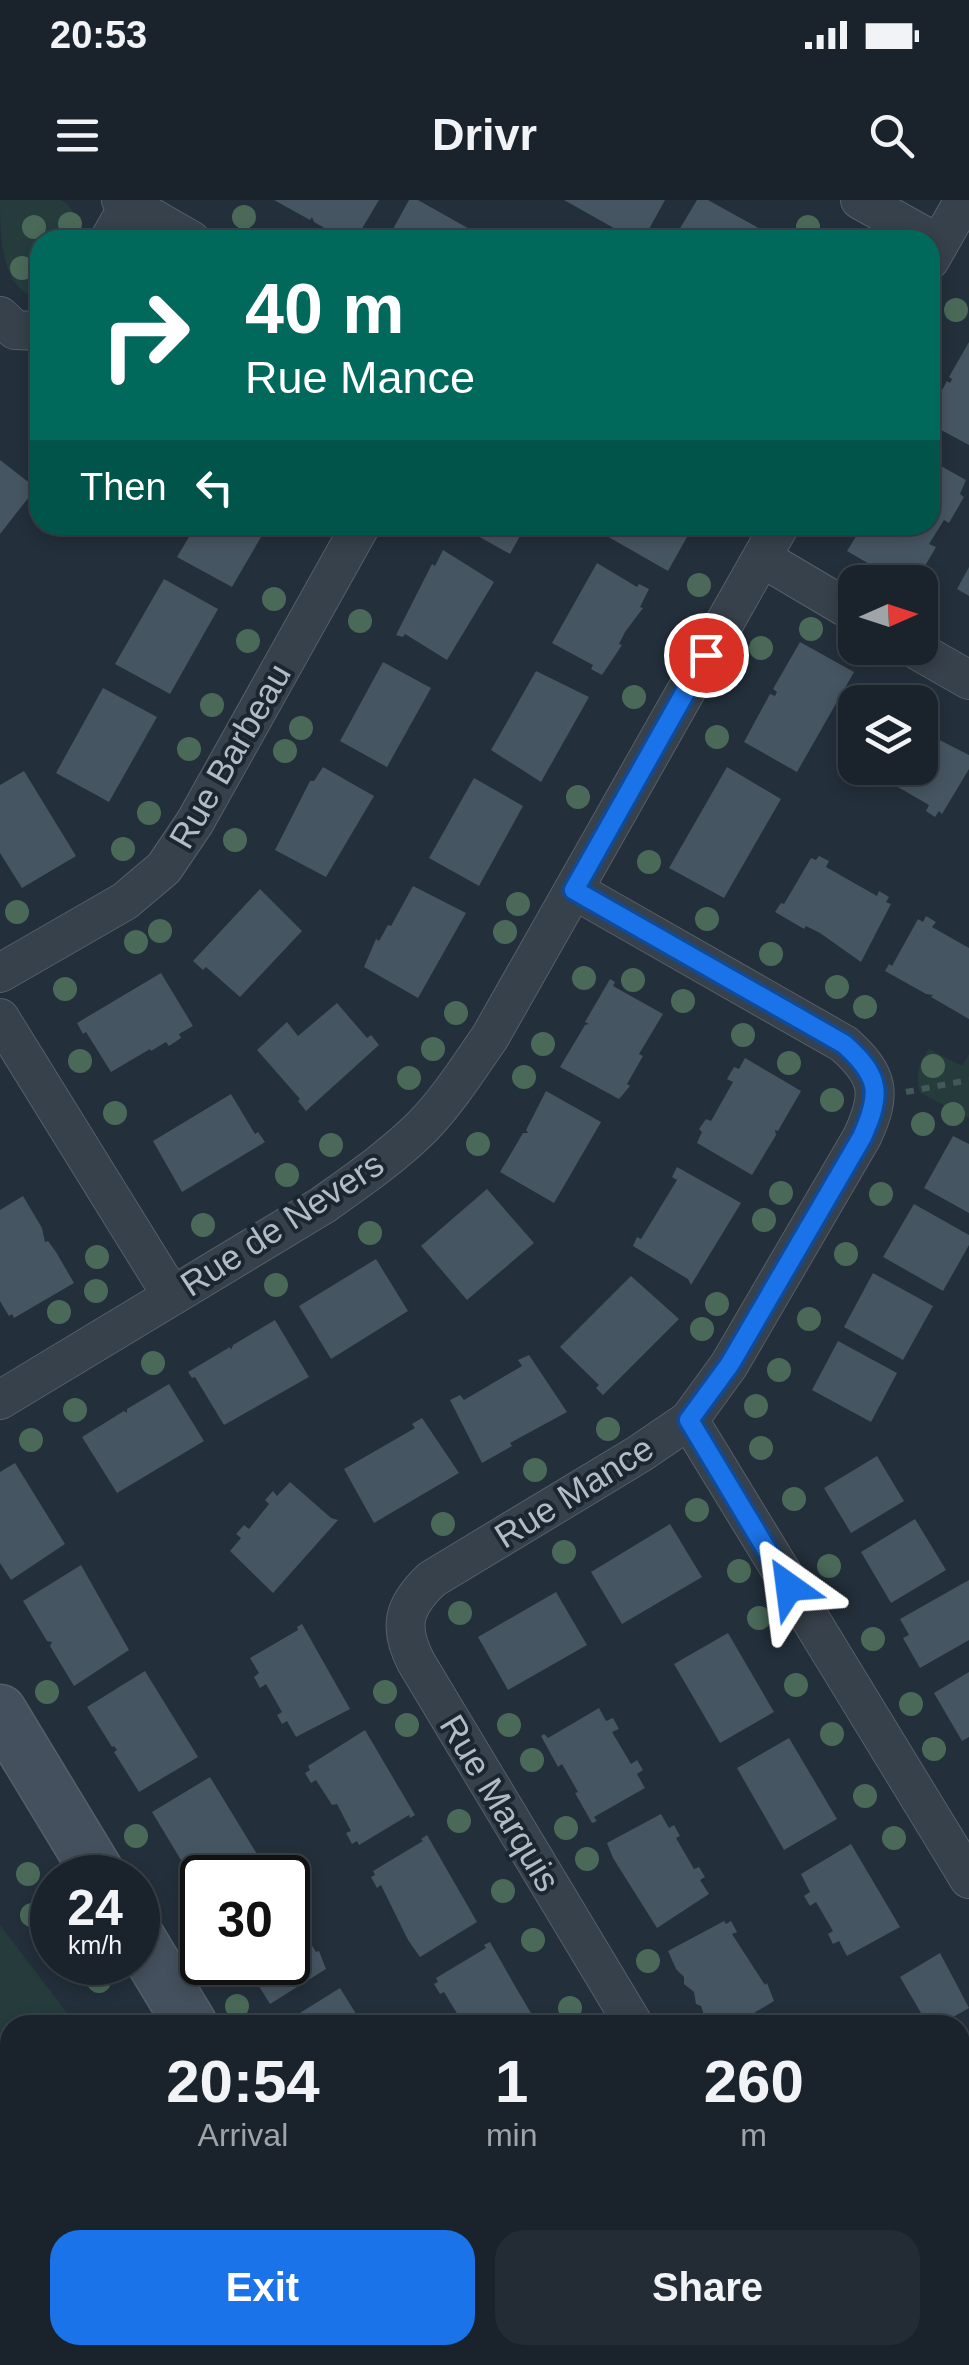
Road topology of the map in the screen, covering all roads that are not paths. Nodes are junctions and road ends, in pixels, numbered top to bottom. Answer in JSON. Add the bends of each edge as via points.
{"nodes":[{"id":1,"x":860,"y":200,"type":"edge"},
{"id":2,"x":964,"y":200,"type":"edge"},
{"id":3,"x":125,"y":202,"type":"edge"},
{"id":4,"x":113,"y":230,"type":"edge"},
{"id":5,"x":174,"y":230,"type":"edge"},
{"id":6,"x":903,"y":230,"type":"edge"},
{"id":7,"x":940,"y":242,"type":"edge"},
{"id":8,"x":0,"y":316,"type":"edge"},
{"id":9,"x":30,"y":331,"type":"edge"},
{"id":10,"x":355,"y":535,"type":"edge"},
{"id":11,"x":775,"y":535,"type":"edge"},
{"id":12,"x":762,"y":558,"type":"junction"},
{"id":13,"x":838,"y":603,"type":"edge"},
{"id":14,"x":938,"y":662,"type":"edge"},
{"id":15,"x":969,"y":680,"type":"edge"},
{"id":16,"x":574,"y":890,"type":"junction"},
{"id":17,"x":0,"y":972,"type":"edge"},
{"id":18,"x":0,"y":1018,"type":"edge"},
{"id":19,"x":172,"y":1296,"type":"junction"},
{"id":20,"x":0,"y":1400,"type":"edge"},
{"id":21,"x":689,"y":1420,"type":"junction"},
{"id":22,"x":432,"y":1579,"type":"joint"},
{"id":23,"x":0,"y":1710,"type":"edge"},
{"id":24,"x":88,"y":1855,"type":"edge"},
{"id":25,"x":969,"y":1879,"type":"edge"},
{"id":26,"x":160,"y":1974,"type":"edge"},
{"id":27,"x":185,"y":2015,"type":"edge"},
{"id":28,"x":628,"y":2015,"type":"edge"}],
"edges":[{"from":1,"to":6,"type":"street"},
{"from":2,"to":7,"type":"street"},
{"from":3,"to":4,"type":"street"},
{"from":3,"to":5,"type":"street"},
{"from":8,"to":9,"type":"street","via":[[15,330]]},
{"from":10,"to":17,"type":"street","name":"Rue Barbeau","via":[[164,868],[126,900]]},
{"from":11,"to":12,"type":"street","name":"Rue de Nevers"},
{"from":12,"to":13,"type":"street"},
{"from":12,"to":16,"type":"street","name":"Rue de Nevers"},
{"from":14,"to":15,"type":"street"},
{"from":16,"to":19,"type":"street","name":"Rue de Nevers","via":[[490,1036],[423,1125],[370,1172]]},
{"from":16,"to":21,"type":"street","name":"Rue Mance","via":[[844,1044],[866,1063],[876,1086],[862,1137],[730,1364]]},
{"from":18,"to":19,"type":"street"},
{"from":19,"to":20,"type":"street","name":"Rue de Nevers"},
{"from":21,"to":22,"type":"street","name":"Rue Mance"},
{"from":21,"to":25,"type":"street"},
{"from":22,"to":28,"type":"street","name":"Rue Marquis","via":[[405,1618],[406,1642]]},
{"from":23,"to":24,"type":"street"},
{"from":26,"to":27,"type":"street"}]}
